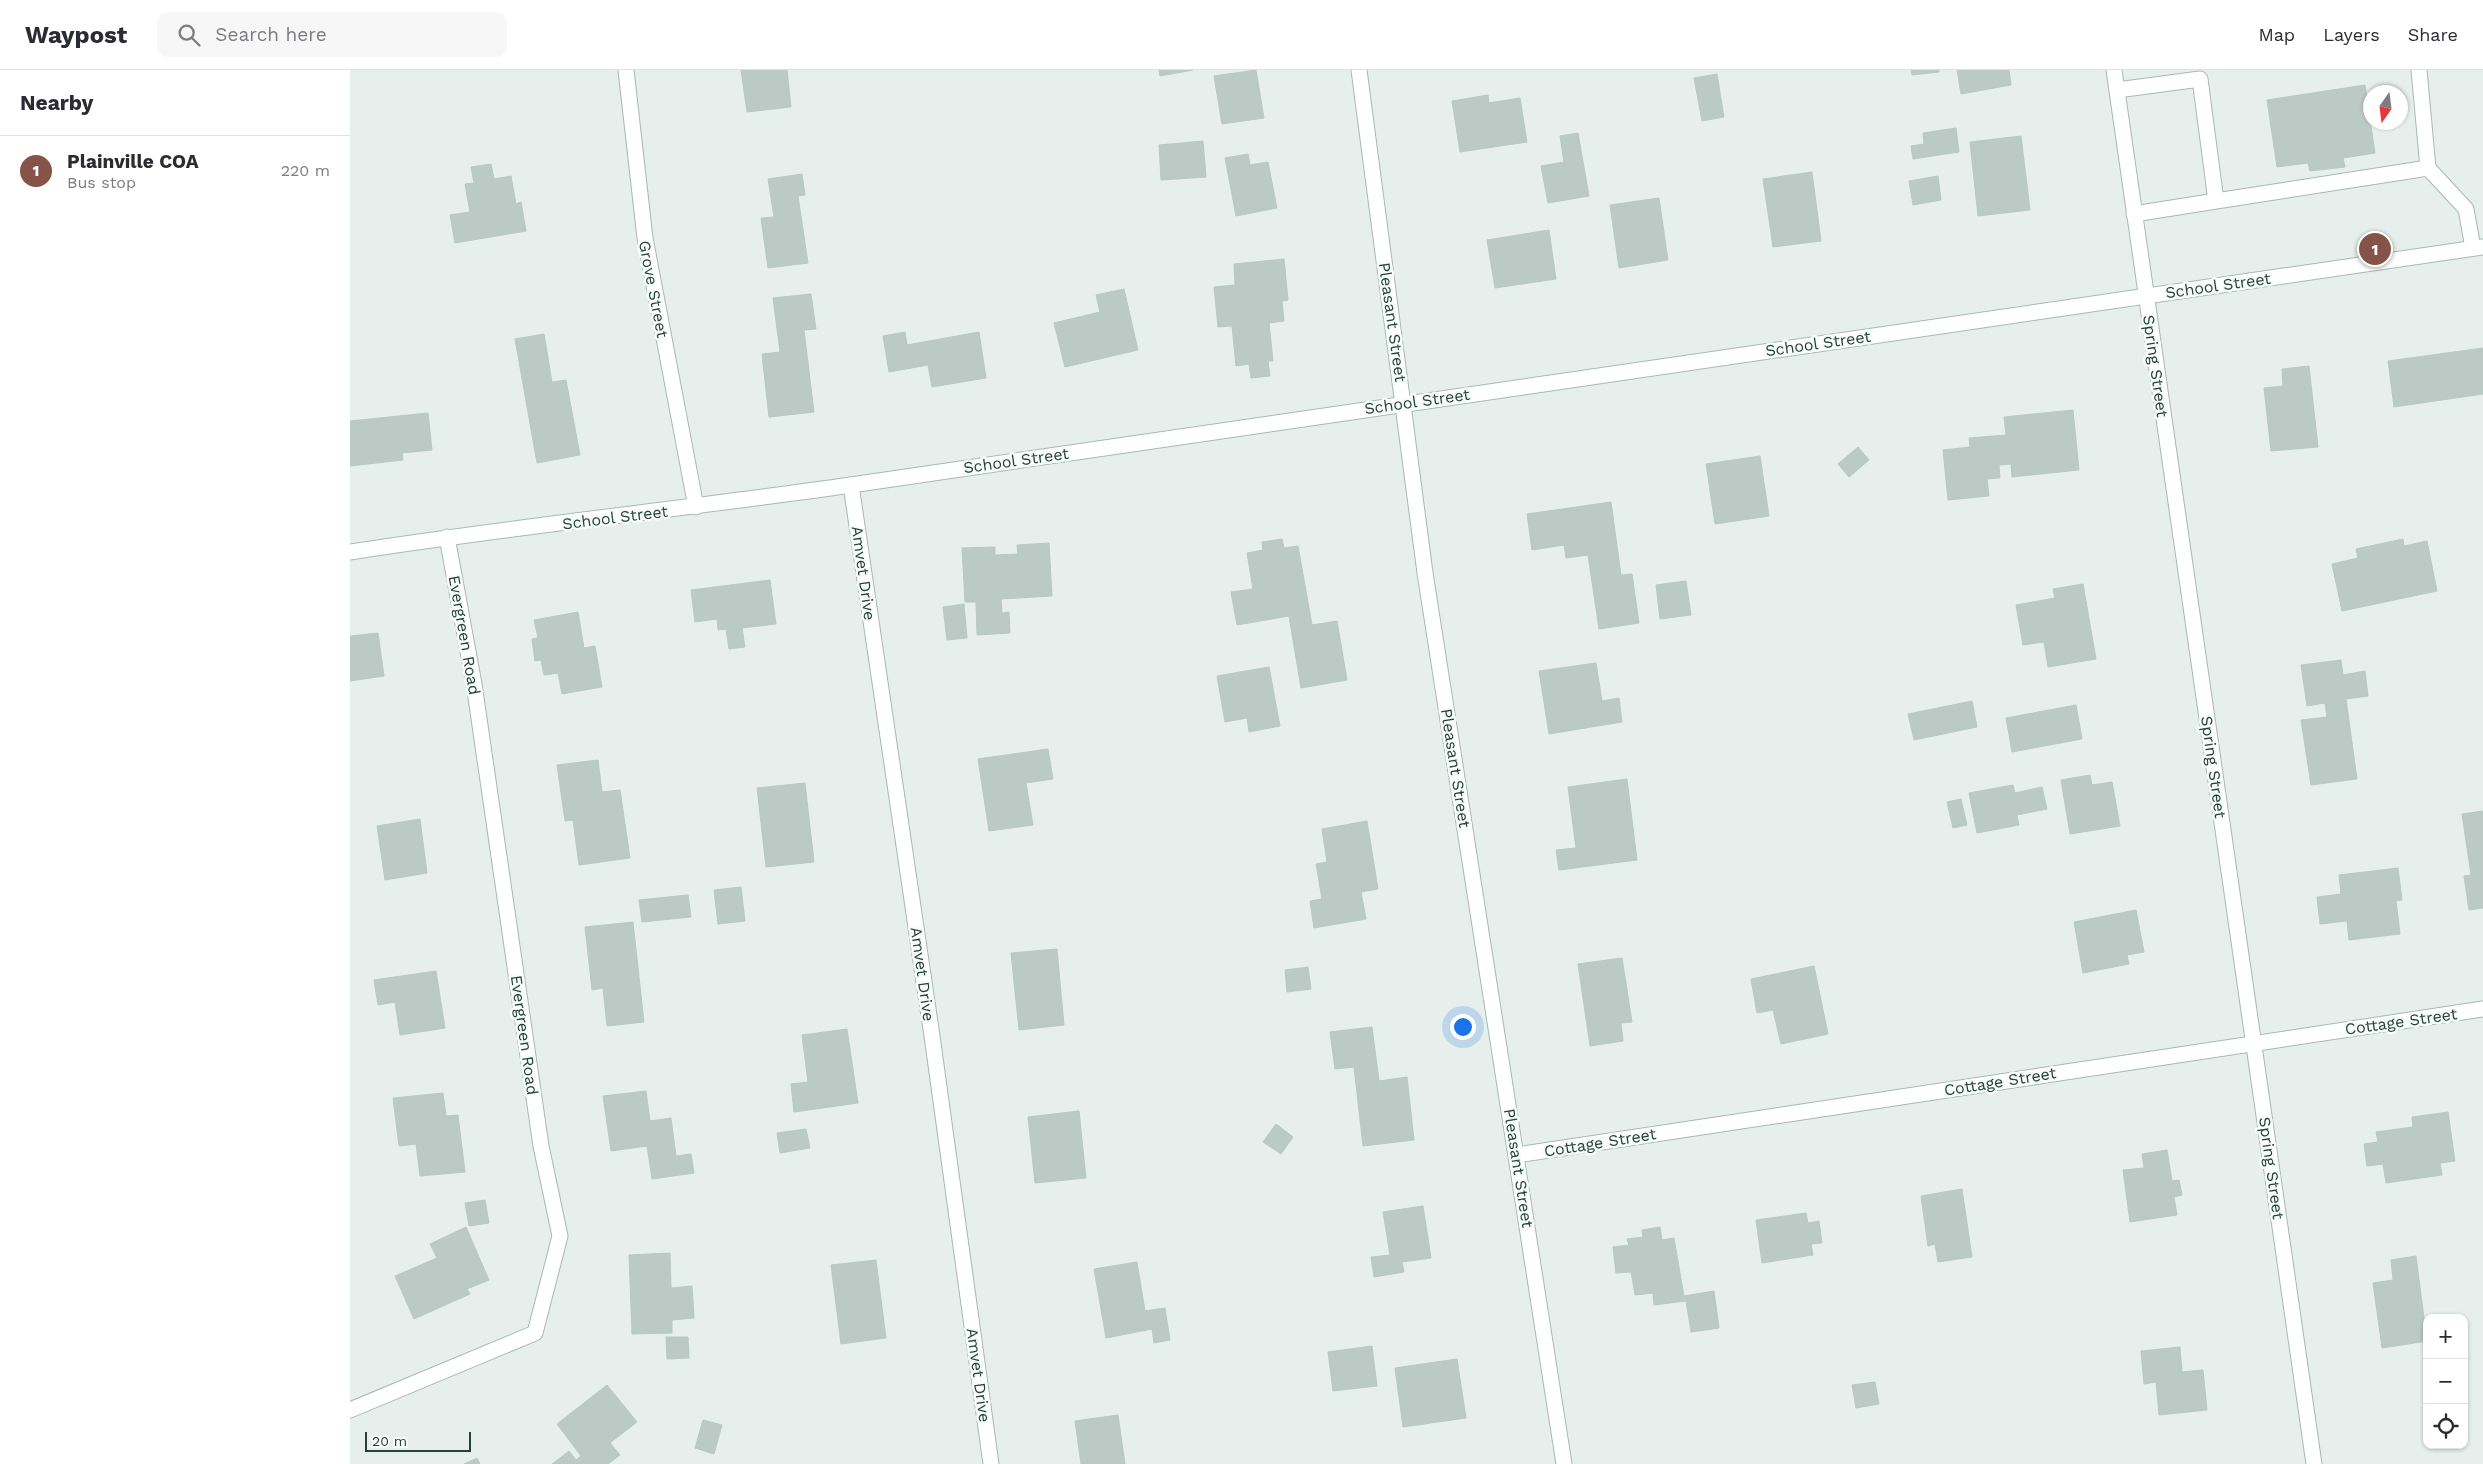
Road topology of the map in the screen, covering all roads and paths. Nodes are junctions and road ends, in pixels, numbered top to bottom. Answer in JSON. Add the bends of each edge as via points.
{"nodes":[{"id":1,"x":626,"y":70,"type":"edge"},
{"id":2,"x":1359,"y":70,"type":"edge"},
{"id":3,"x":2114,"y":70,"type":"edge"},
{"id":4,"x":2419,"y":70,"type":"edge"},
{"id":5,"x":2117,"y":90,"type":"junction"},
{"id":6,"x":2428,"y":168,"type":"junction"},
{"id":7,"x":2216,"y":201,"type":"junction"},
{"id":8,"x":2134,"y":214,"type":"junction"},
{"id":9,"x":2478,"y":247,"type":"edge"},
{"id":10,"x":2145,"y":295,"type":"junction"},
{"id":11,"x":1404,"y":403,"type":"junction"},
{"id":12,"x":851,"y":485,"type":"junction"},
{"id":13,"x":696,"y":507,"type":"junction"},
{"id":14,"x":447,"y":537,"type":"junction"},
{"id":15,"x":350,"y":552,"type":"edge"},
{"id":16,"x":2483,"y":1009,"type":"edge"},
{"id":17,"x":2255,"y":1042,"type":"junction"},
{"id":18,"x":1517,"y":1155,"type":"junction"},
{"id":19,"x":350,"y":1410,"type":"edge"},
{"id":20,"x":991,"y":1464,"type":"edge"},
{"id":21,"x":1564,"y":1464,"type":"edge"},
{"id":22,"x":2314,"y":1464,"type":"edge"}],
"edges":[{"from":1,"to":13,"type":"street","name":"Grove Street","via":[[644,238]]},
{"from":2,"to":11,"type":"street","name":"Pleasant Street"},
{"from":3,"to":5,"type":"street","name":"Spring Street"},
{"from":4,"to":6,"type":"street"},
{"from":5,"to":7,"type":"street","via":[[2200,79]]},
{"from":5,"to":8,"type":"street","name":"Spring Street"},
{"from":6,"to":7,"type":"street"},
{"from":6,"to":9,"type":"street","via":[[2466,208]]},
{"from":7,"to":8,"type":"street"},
{"from":8,"to":10,"type":"street","name":"Spring Street"},
{"from":9,"to":10,"type":"street","name":"School Street"},
{"from":10,"to":11,"type":"street","name":"School Street"},
{"from":10,"to":17,"type":"street","name":"Spring Street"},
{"from":11,"to":12,"type":"street","name":"School Street"},
{"from":11,"to":18,"type":"street","name":"Pleasant Street","via":[[1425,573]]},
{"from":12,"to":13,"type":"street","name":"School Street"},
{"from":12,"to":20,"type":"street","name":"Amvet Drive","via":[[931,1026]]},
{"from":13,"to":14,"type":"street","name":"School Street"},
{"from":14,"to":15,"type":"street","name":"School Street"},
{"from":14,"to":19,"type":"street","name":"Evergreen Road","via":[[474,684],[541,1146],[560,1236],[535,1333]]},
{"from":16,"to":17,"type":"street","name":"Cottage Street"},
{"from":17,"to":18,"type":"street","name":"Cottage Street"},
{"from":17,"to":22,"type":"street","name":"Spring Street"},
{"from":18,"to":21,"type":"street","name":"Pleasant Street"}]}
